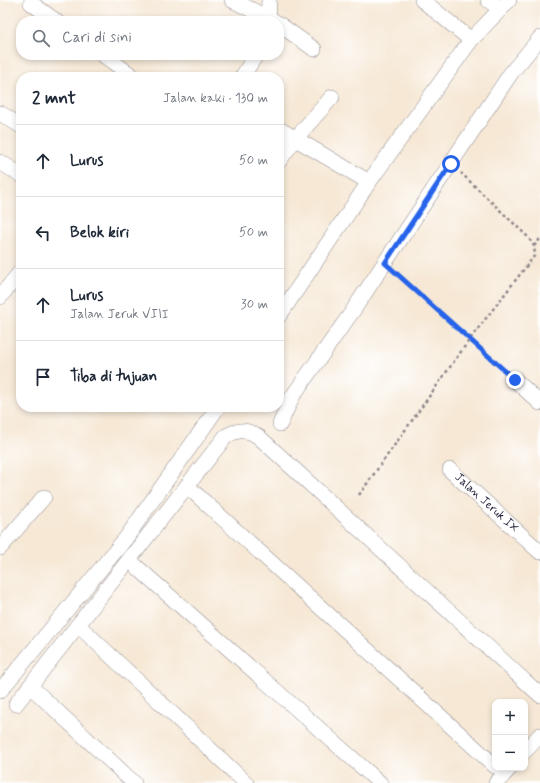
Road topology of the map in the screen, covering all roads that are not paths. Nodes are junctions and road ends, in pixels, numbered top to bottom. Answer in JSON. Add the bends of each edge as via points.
{"nodes":[{"id":1,"x":232,"y":0,"type":"edge"},
{"id":2,"x":269,"y":0,"type":"edge"},
{"id":3,"x":422,"y":0,"type":"edge"},
{"id":4,"x":488,"y":0,"type":"edge"},
{"id":5,"x":31,"y":3,"type":"dead end"},
{"id":6,"x":505,"y":5,"type":"edge"},
{"id":7,"x":49,"y":16,"type":"edge"},
{"id":8,"x":262,"y":16,"type":"edge"},
{"id":9,"x":271,"y":16,"type":"edge"},
{"id":10,"x":284,"y":29,"type":"edge"},
{"id":11,"x":540,"y":38,"type":"edge"},
{"id":12,"x":471,"y":40,"type":"junction"},
{"id":13,"x":314,"y":49,"type":"dead end"},
{"id":14,"x":110,"y":60,"type":"edge"},
{"id":15,"x":253,"y":60,"type":"edge"},
{"id":16,"x":127,"y":72,"type":"edge"},
{"id":17,"x":245,"y":72,"type":"edge"},
{"id":18,"x":332,"y":98,"type":"dead end"},
{"id":19,"x":0,"y":113,"type":"edge"},
{"id":20,"x":16,"y":123,"type":"edge"},
{"id":21,"x":284,"y":132,"type":"edge"},
{"id":22,"x":295,"y":139,"type":"junction"},
{"id":23,"x":284,"y":154,"type":"edge"},
{"id":24,"x":0,"y":162,"type":"edge"},
{"id":25,"x":16,"y":172,"type":"edge"},
{"id":26,"x":369,"y":182,"type":"junction"},
{"id":27,"x":16,"y":277,"type":"edge"},
{"id":28,"x":0,"y":298,"type":"edge"},
{"id":29,"x":284,"y":309,"type":"edge"},
{"id":30,"x":515,"y":380,"type":"road end"},
{"id":31,"x":540,"y":403,"type":"edge"},
{"id":32,"x":214,"y":412,"type":"edge"},
{"id":33,"x":280,"y":424,"type":"dead end"},
{"id":34,"x":450,"y":470,"type":"dead end"},
{"id":35,"x":187,"y":486,"type":"junction"},
{"id":36,"x":44,"y":497,"type":"dead end"},
{"id":37,"x":0,"y":548,"type":"edge"},
{"id":38,"x":540,"y":552,"type":"edge"},
{"id":39,"x":129,"y":560,"type":"junction"},
{"id":40,"x":78,"y":625,"type":"junction"},
{"id":41,"x":30,"y":686,"type":"junction"},
{"id":42,"x":0,"y":691,"type":"edge"},
{"id":43,"x":540,"y":695,"type":"edge"},
{"id":44,"x":16,"y":704,"type":"dead end"},
{"id":45,"x":540,"y":735,"type":"edge"},
{"id":46,"x":528,"y":748,"type":"edge"},
{"id":47,"x":500,"y":772,"type":"edge"},
{"id":48,"x":134,"y":783,"type":"edge"},
{"id":49,"x":246,"y":783,"type":"edge"},
{"id":50,"x":380,"y":783,"type":"edge"}],
"edges":[{"from":1,"to":8,"type":"street"},
{"from":2,"to":9,"type":"street"},
{"from":3,"to":12,"type":"street"},
{"from":4,"to":6,"type":"street"},
{"from":5,"to":7,"type":"street"},
{"from":6,"to":12,"type":"street"},
{"from":10,"to":13,"type":"street"},
{"from":11,"to":33,"type":"street","via":[[511,74],[292,397]]},
{"from":12,"to":26,"type":"street"},
{"from":14,"to":16,"type":"street"},
{"from":15,"to":17,"type":"street"},
{"from":18,"to":22,"type":"street"},
{"from":19,"to":20,"type":"street"},
{"from":21,"to":22,"type":"street"},
{"from":22,"to":23,"type":"street"},
{"from":22,"to":26,"type":"street"},
{"from":24,"to":25,"type":"street"},
{"from":26,"to":29,"type":"street"},
{"from":27,"to":28,"type":"street"},
{"from":30,"to":31,"type":"street"},
{"from":32,"to":42,"type":"street","via":[[126,538]]},
{"from":34,"to":38,"type":"street","name":"Jalan Jeruk IX"},
{"from":35,"to":39,"type":"street"},
{"from":35,"to":43,"type":"street","via":[[226,436],[236,431],[251,432],[340,510]]},
{"from":35,"to":47,"type":"street"},
{"from":36,"to":37,"type":"street"},
{"from":39,"to":40,"type":"street"},
{"from":39,"to":50,"type":"street"},
{"from":40,"to":41,"type":"street"},
{"from":40,"to":49,"type":"street"},
{"from":41,"to":44,"type":"street"},
{"from":41,"to":48,"type":"street"},
{"from":45,"to":46,"type":"street"}]}
